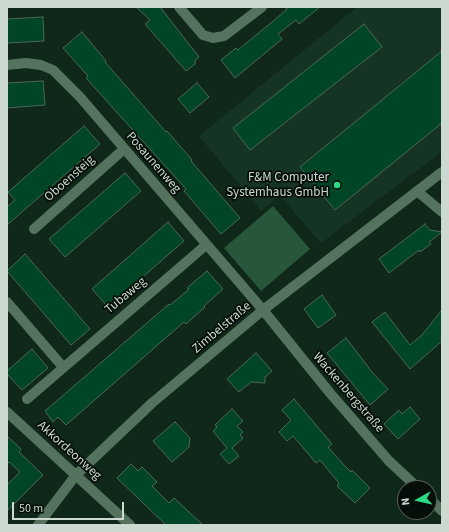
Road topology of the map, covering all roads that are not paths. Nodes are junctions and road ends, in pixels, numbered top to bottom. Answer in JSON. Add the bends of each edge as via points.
{"nodes":[{"id":1,"x":179,"y":7,"type":"edge"},
{"id":2,"x":262,"y":7,"type":"edge"},
{"id":3,"x":7,"y":64,"type":"edge"},
{"id":4,"x":124,"y":149,"type":"junction"},
{"id":5,"x":442,"y":172,"type":"edge"},
{"id":6,"x":416,"y":191,"type":"junction"},
{"id":7,"x":442,"y":212,"type":"edge"},
{"id":8,"x":34,"y":229,"type":"dead end"},
{"id":9,"x":206,"y":245,"type":"junction"},
{"id":10,"x":7,"y":302,"type":"edge"},
{"id":11,"x":263,"y":310,"type":"junction"},
{"id":12,"x":63,"y":367,"type":"junction"},
{"id":13,"x":27,"y":399,"type":"dead end"},
{"id":14,"x":7,"y":412,"type":"edge"},
{"id":15,"x":76,"y":475,"type":"junction"},
{"id":16,"x":410,"y":480,"type":"edge"},
{"id":17,"x":38,"y":525,"type":"edge"},
{"id":18,"x":130,"y":525,"type":"edge"}],
"edges":[{"from":1,"to":2,"type":"street","via":[[203,35],[213,38],[224,36]]},
{"from":3,"to":4,"type":"street","name":"Posaunenweg","via":[[26,63],[53,70],[80,97]]},
{"from":4,"to":8,"type":"street","name":"Oboensteig"},
{"from":4,"to":9,"type":"street","name":"Posaunenweg"},
{"from":5,"to":6,"type":"street","name":"Zimbelstraße"},
{"from":6,"to":7,"type":"street"},
{"from":6,"to":11,"type":"street","name":"Zimbelstraße"},
{"from":9,"to":11,"type":"street","name":"Posaunenweg"},
{"from":9,"to":12,"type":"street","name":"Tubaweg"},
{"from":10,"to":12,"type":"street"},
{"from":11,"to":15,"type":"street","name":"Zimbelstraße","via":[[152,403]]},
{"from":11,"to":16,"type":"street","name":"Wackenbergstraße","via":[[330,394]]},
{"from":12,"to":13,"type":"street","name":"Tubaweg"},
{"from":14,"to":15,"type":"street","name":"Akkordeonweg"},
{"from":15,"to":17,"type":"street","name":"Zimbelstraße"},
{"from":15,"to":18,"type":"street","name":"Akkordeonweg"}]}
